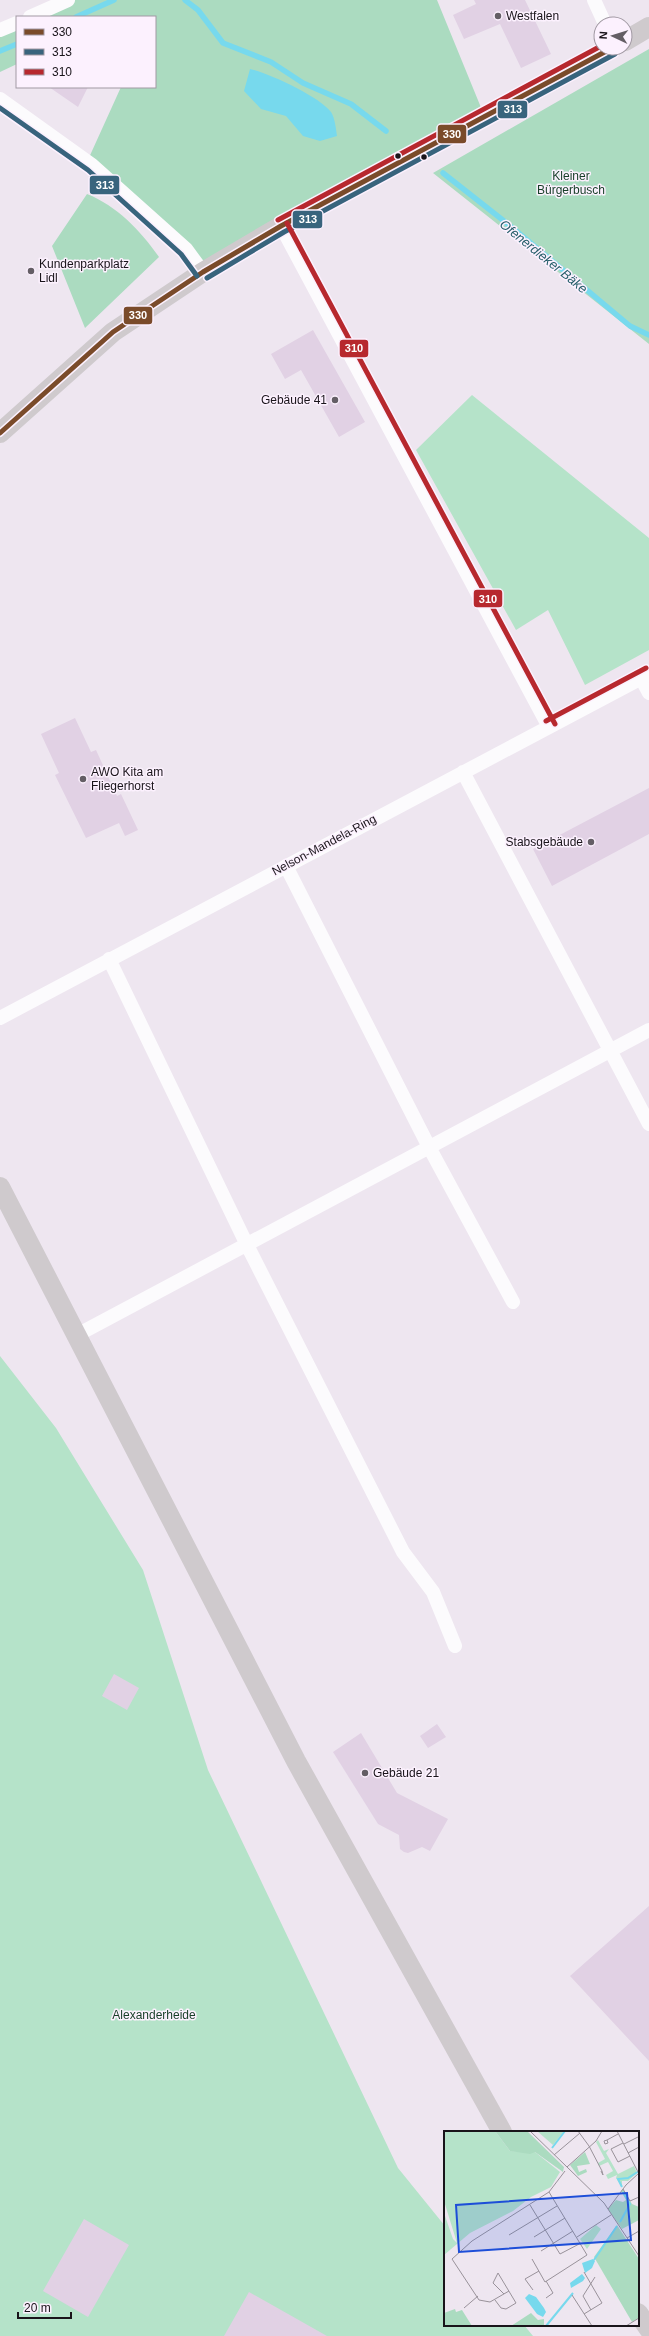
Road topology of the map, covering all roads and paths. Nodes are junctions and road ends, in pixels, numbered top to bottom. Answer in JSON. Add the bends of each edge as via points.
{"nodes":[{"id":1,"x":68,"y":0,"type":"edge"},
{"id":2,"x":594,"y":0,"type":"edge"},
{"id":3,"x":32,"y":16,"type":"edge"},
{"id":4,"x":601,"y":16,"type":"edge"},
{"id":5,"x":16,"y":23,"type":"edge"},
{"id":6,"x":649,"y":27,"type":"edge"},
{"id":7,"x":0,"y":30,"type":"edge"},
{"id":8,"x":633,"y":36,"type":"edge"},
{"id":9,"x":597,"y":56,"type":"edge"},
{"id":10,"x":0,"y":99,"type":"edge"},
{"id":11,"x":280,"y":226,"type":"junction"},
{"id":12,"x":203,"y":272,"type":"junction"},
{"id":13,"x":0,"y":433,"type":"edge"},
{"id":14,"x":645,"y":676,"type":"edge"},
{"id":15,"x":649,"y":693,"type":"edge"},
{"id":16,"x":549,"y":727,"type":"junction"},
{"id":17,"x":463,"y":772,"type":"junction"},
{"id":18,"x":286,"y":866,"type":"junction"},
{"id":19,"x":109,"y":959,"type":"junction"},
{"id":20,"x":0,"y":1018,"type":"edge"},
{"id":21,"x":649,"y":1030,"type":"edge"},
{"id":22,"x":610,"y":1051,"type":"junction"},
{"id":23,"x":649,"y":1124,"type":"edge"},
{"id":24,"x":429,"y":1147,"type":"junction"},
{"id":25,"x":0,"y":1187,"type":"edge"},
{"id":26,"x":247,"y":1245,"type":"junction"},
{"id":27,"x":513,"y":1302,"type":"dead end"},
{"id":28,"x":77,"y":1336,"type":"junction"},
{"id":29,"x":455,"y":1646,"type":"dead end"},
{"id":30,"x":501,"y":2131,"type":"edge"},
{"id":31,"x":639,"y":2314,"type":"edge"},
{"id":32,"x":649,"y":2329,"type":"edge"}],
"edges":[{"from":1,"to":3,"type":"street"},
{"from":2,"to":4,"type":"street"},
{"from":5,"to":7,"type":"street"},
{"from":6,"to":8,"type":"street"},
{"from":9,"to":11,"type":"street"},
{"from":10,"to":12,"type":"street","via":[[92,165],[186,249]]},
{"from":11,"to":12,"type":"street"},
{"from":11,"to":16,"type":"street"},
{"from":12,"to":13,"type":"street","via":[[113,332]]},
{"from":14,"to":15,"type":"street"},
{"from":14,"to":16,"type":"street","name":"Nelson-Mandela-Ring"},
{"from":16,"to":17,"type":"street","name":"Nelson-Mandela-Ring"},
{"from":17,"to":18,"type":"street","name":"Nelson-Mandela-Ring"},
{"from":17,"to":22,"type":"street"},
{"from":18,"to":19,"type":"street","name":"Nelson-Mandela-Ring"},
{"from":18,"to":24,"type":"street"},
{"from":19,"to":20,"type":"street","name":"Nelson-Mandela-Ring"},
{"from":19,"to":26,"type":"street"},
{"from":21,"to":22,"type":"street"},
{"from":22,"to":23,"type":"street"},
{"from":22,"to":24,"type":"street"},
{"from":24,"to":26,"type":"street"},
{"from":24,"to":27,"type":"street"},
{"from":25,"to":28,"type":"street"},
{"from":26,"to":28,"type":"street"},
{"from":26,"to":29,"type":"street","via":[[403,1552],[433,1592]]},
{"from":28,"to":30,"type":"street","via":[[296,1761]]},
{"from":31,"to":32,"type":"street"}]}
